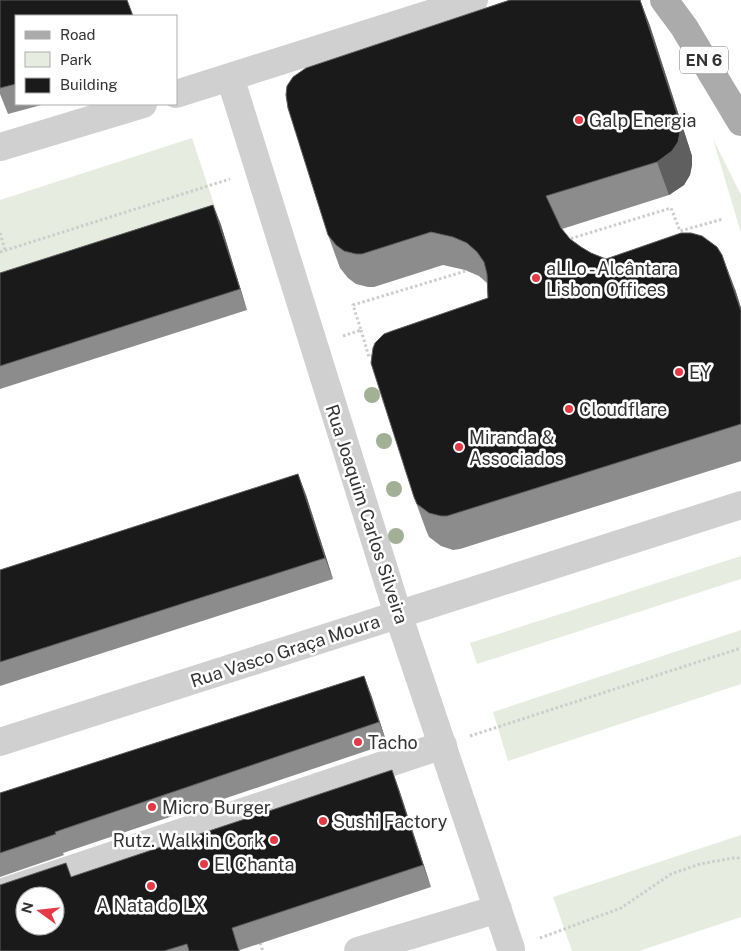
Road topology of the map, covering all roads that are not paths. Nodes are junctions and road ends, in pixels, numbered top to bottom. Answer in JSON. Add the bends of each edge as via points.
{"nodes":[{"id":1,"x":474,"y":0,"type":"edge"},
{"id":2,"x":664,"y":0,"type":"edge"},
{"id":3,"x":230,"y":77,"type":"junction"},
{"id":4,"x":178,"y":93,"type":"edge"},
{"id":5,"x":140,"y":105,"type":"edge"},
{"id":6,"x":741,"y":122,"type":"edge"},
{"id":7,"x":0,"y":147,"type":"edge"},
{"id":8,"x":741,"y":505,"type":"edge"},
{"id":9,"x":398,"y":614,"type":"junction"},
{"id":10,"x":0,"y":742,"type":"edge"},
{"id":11,"x":443,"y":745,"type":"junction"},
{"id":12,"x":0,"y":893,"type":"edge"},
{"id":13,"x":498,"y":910,"type":"junction"},
{"id":14,"x":511,"y":949,"type":"road end"},
{"id":15,"x":358,"y":951,"type":"edge"}],
"edges":[{"from":1,"to":3,"type":"street"},
{"from":2,"to":6,"type":"main road","number":"EN 6","via":[[684,27]]},
{"from":3,"to":4,"type":"street"},
{"from":3,"to":9,"type":"street","name":"Rua Joaquim Carlos Silveira"},
{"from":5,"to":7,"type":"street"},
{"from":8,"to":9,"type":"street","name":"Rua Vasco Graça Moura"},
{"from":9,"to":10,"type":"street","name":"Rua Vasco Graça Moura"},
{"from":9,"to":11,"type":"street","name":"Rua Joaquim Carlos Silveira"},
{"from":11,"to":12,"type":"street"},
{"from":11,"to":13,"type":"street","name":"Rua Joaquim Carlos Silveira"},
{"from":13,"to":14,"type":"street","name":"Rua Joaquim Carlos Silveira"},
{"from":13,"to":15,"type":"street"}]}
